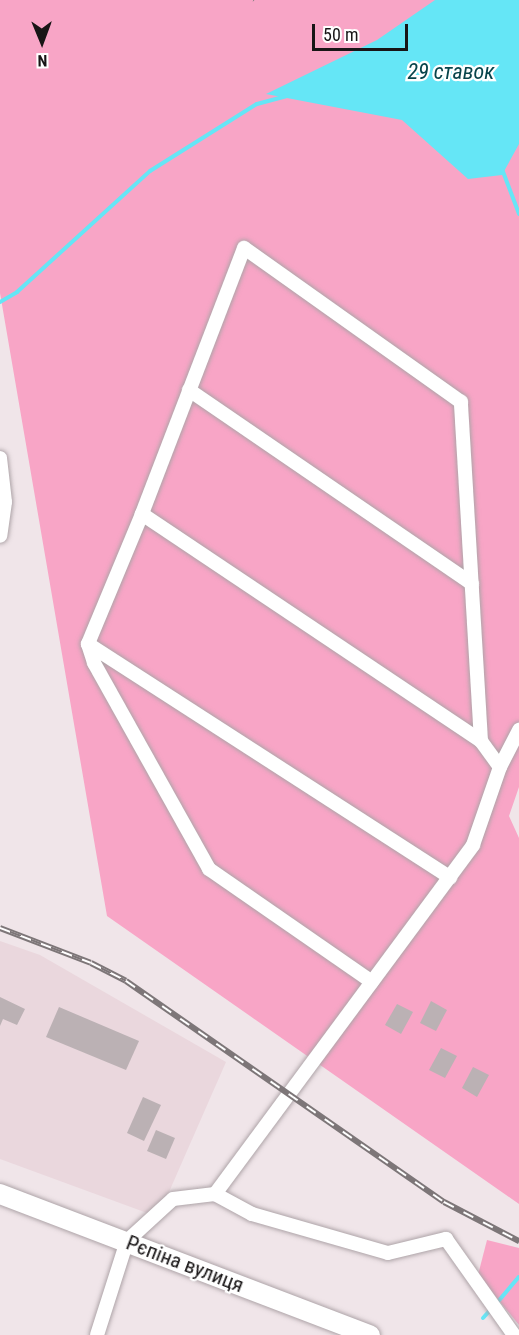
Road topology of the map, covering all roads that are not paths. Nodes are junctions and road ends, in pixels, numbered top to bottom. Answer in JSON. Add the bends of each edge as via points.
{"nodes":[{"id":1,"x":189,"y":390,"type":"junction"},
{"id":2,"x":0,"y":458,"type":"edge"},
{"id":3,"x":142,"y":514,"type":"junction"},
{"id":4,"x":0,"y":536,"type":"edge"},
{"id":5,"x":472,"y":584,"type":"junction"},
{"id":6,"x":88,"y":644,"type":"junction"},
{"id":7,"x":519,"y":730,"type":"edge"},
{"id":8,"x":481,"y":741,"type":"junction"},
{"id":9,"x":500,"y":767,"type":"junction"},
{"id":10,"x":450,"y":877,"type":"junction"},
{"id":11,"x":372,"y":982,"type":"junction"},
{"id":12,"x":0,"y":1194,"type":"edge"},
{"id":13,"x":215,"y":1194,"type":"junction"},
{"id":14,"x":127,"y":1241,"type":"junction"},
{"id":15,"x":97,"y":1335,"type":"edge"},
{"id":16,"x":370,"y":1335,"type":"edge"},
{"id":17,"x":514,"y":1335,"type":"edge"}],
"edges":[{"from":1,"to":3,"type":"street"},
{"from":1,"to":5,"type":"street"},
{"from":1,"to":5,"type":"street","via":[[244,248],[461,402]]},
{"from":2,"to":4,"type":"street","via":[[5,502]]},
{"from":3,"to":6,"type":"street"},
{"from":3,"to":8,"type":"street"},
{"from":5,"to":8,"type":"street"},
{"from":6,"to":10,"type":"street"},
{"from":6,"to":11,"type":"street","via":[[94,663],[209,869]]},
{"from":7,"to":9,"type":"street"},
{"from":8,"to":9,"type":"street"},
{"from":9,"to":10,"type":"street","via":[[474,845]]},
{"from":10,"to":11,"type":"street"},
{"from":11,"to":13,"type":"street"},
{"from":12,"to":14,"type":"street","name":"Рєпіна вулиця"},
{"from":13,"to":14,"type":"street","via":[[173,1199]]},
{"from":13,"to":17,"type":"street","via":[[252,1214],[388,1253],[446,1239]]},
{"from":14,"to":15,"type":"street"},
{"from":14,"to":16,"type":"street","name":"Рєпіна вулиця"}]}
